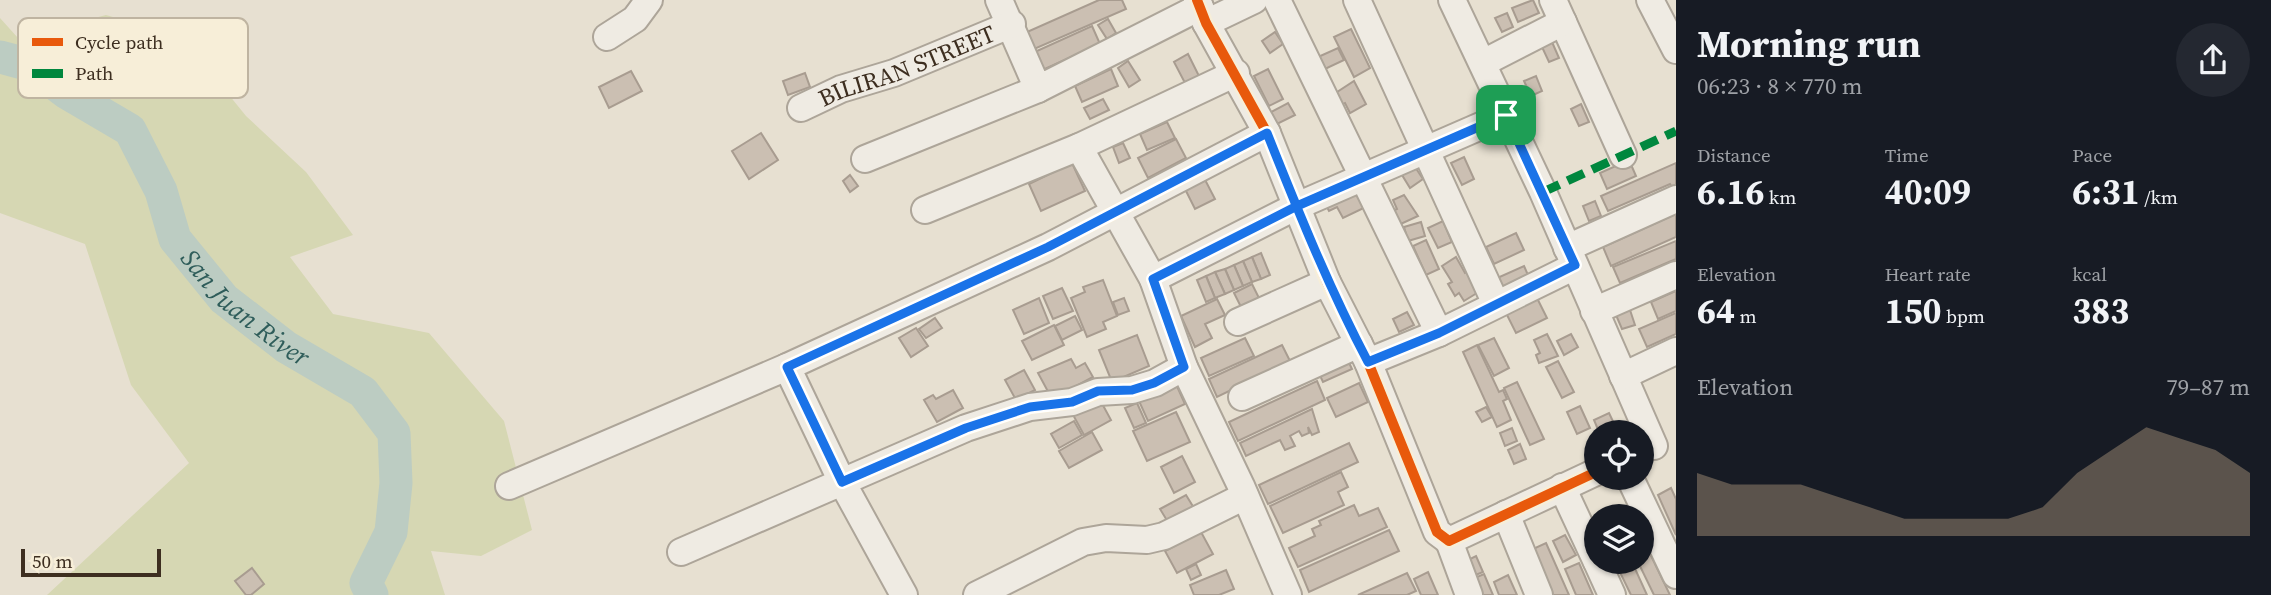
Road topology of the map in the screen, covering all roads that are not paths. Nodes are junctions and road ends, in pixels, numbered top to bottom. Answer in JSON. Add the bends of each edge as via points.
{"nodes":[{"id":1,"x":649,"y":0,"type":"edge"},
{"id":2,"x":999,"y":0,"type":"edge"},
{"id":3,"x":1254,"y":0,"type":"edge"},
{"id":4,"x":1278,"y":0,"type":"edge"},
{"id":5,"x":1357,"y":0,"type":"edge"},
{"id":6,"x":1452,"y":0,"type":"edge"},
{"id":7,"x":1650,"y":0,"type":"edge"},
{"id":8,"x":1201,"y":10,"type":"edge"},
{"id":9,"x":1558,"y":11,"type":"edge"},
{"id":10,"x":1012,"y":24,"type":"junction"},
{"id":11,"x":607,"y":37,"type":"dead end"},
{"id":12,"x":1676,"y":50,"type":"edge"},
{"id":13,"x":1483,"y":63,"type":"junction"},
{"id":14,"x":1236,"y":73,"type":"junction"},
{"id":15,"x":1038,"y":89,"type":"junction"},
{"id":16,"x":801,"y":108,"type":"dead end"},
{"id":17,"x":1506,"y":115,"type":"junction"},
{"id":18,"x":1267,"y":133,"type":"junction"},
{"id":19,"x":1079,"y":147,"type":"junction"},
{"id":20,"x":1426,"y":149,"type":"junction"},
{"id":21,"x":1623,"y":155,"type":"dead end"},
{"id":22,"x":865,"y":159,"type":"dead end"},
{"id":23,"x":1364,"y":178,"type":"junction"},
{"id":24,"x":1676,"y":199,"type":"edge"},
{"id":25,"x":1297,"y":206,"type":"junction"},
{"id":26,"x":925,"y":210,"type":"dead end"},
{"id":27,"x":1114,"y":213,"type":"junction"},
{"id":28,"x":1571,"y":256,"type":"junction"},
{"id":29,"x":1676,"y":275,"type":"edge"},
{"id":30,"x":1153,"y":279,"type":"junction"},
{"id":31,"x":1327,"y":282,"type":"junction"},
{"id":32,"x":1496,"y":304,"type":"junction"},
{"id":33,"x":1594,"y":311,"type":"junction"},
{"id":34,"x":1238,"y":322,"type":"dead end"},
{"id":35,"x":1439,"y":333,"type":"junction"},
{"id":36,"x":1676,"y":351,"type":"edge"},
{"id":37,"x":1364,"y":353,"type":"junction"},
{"id":38,"x":787,"y":367,"type":"junction"},
{"id":39,"x":1184,"y":367,"type":"junction"},
{"id":40,"x":1623,"y":376,"type":"junction"},
{"id":41,"x":1242,"y":397,"type":"dead end"},
{"id":42,"x":1657,"y":446,"type":"edge"},
{"id":43,"x":1584,"y":477,"type":"edge"},
{"id":44,"x":842,"y":482,"type":"junction"},
{"id":45,"x":509,"y":486,"type":"dead end"},
{"id":46,"x":1562,"y":487,"type":"junction"},
{"id":47,"x":1636,"y":490,"type":"edge"},
{"id":48,"x":1245,"y":496,"type":"junction"},
{"id":49,"x":1506,"y":514,"type":"junction"},
{"id":50,"x":1584,"y":535,"type":"edge"},
{"id":51,"x":1449,"y":541,"type":"junction"},
{"id":52,"x":681,"y":552,"type":"dead end"},
{"id":53,"x":1602,"y":574,"type":"edge"},
{"id":54,"x":1676,"y":575,"type":"edge"},
{"id":55,"x":904,"y":595,"type":"edge"},
{"id":56,"x":977,"y":595,"type":"edge"},
{"id":57,"x":1288,"y":595,"type":"edge"},
{"id":58,"x":1469,"y":595,"type":"edge"},
{"id":59,"x":1539,"y":595,"type":"edge"},
{"id":60,"x":1612,"y":595,"type":"edge"}],
"edges":[{"from":1,"to":11,"type":"street","via":[[635,19]]},
{"from":2,"to":10,"type":"street"},
{"from":3,"to":8,"type":"street"},
{"from":4,"to":23,"type":"street"},
{"from":5,"to":20,"type":"street"},
{"from":6,"to":13,"type":"street"},
{"from":7,"to":12,"type":"street"},
{"from":8,"to":14,"type":"street"},
{"from":8,"to":15,"type":"street"},
{"from":9,"to":13,"type":"street"},
{"from":9,"to":21,"type":"street"},
{"from":10,"to":15,"type":"street"},
{"from":10,"to":16,"type":"street","name":"BILIRAN STREET"},
{"from":13,"to":17,"type":"street"},
{"from":14,"to":18,"type":"street"},
{"from":14,"to":19,"type":"street"},
{"from":15,"to":22,"type":"street"},
{"from":17,"to":20,"type":"street"},
{"from":17,"to":28,"type":"street"},
{"from":18,"to":25,"type":"street"},
{"from":18,"to":27,"type":"street"},
{"from":19,"to":26,"type":"street"},
{"from":19,"to":27,"type":"street"},
{"from":20,"to":23,"type":"street"},
{"from":20,"to":32,"type":"street"},
{"from":23,"to":25,"type":"street"},
{"from":23,"to":35,"type":"street"},
{"from":24,"to":28,"type":"street"},
{"from":25,"to":30,"type":"street"},
{"from":25,"to":31,"type":"street"},
{"from":27,"to":30,"type":"street"},
{"from":27,"to":38,"type":"street"},
{"from":28,"to":32,"type":"street"},
{"from":28,"to":33,"type":"street"},
{"from":29,"to":33,"type":"street"},
{"from":30,"to":39,"type":"street"},
{"from":31,"to":34,"type":"street"},
{"from":31,"to":37,"type":"street"},
{"from":32,"to":35,"type":"street"},
{"from":33,"to":40,"type":"street"},
{"from":35,"to":37,"type":"street"},
{"from":36,"to":40,"type":"street"},
{"from":37,"to":41,"type":"street"},
{"from":37,"to":51,"type":"street","via":[[1437,531]]},
{"from":38,"to":44,"type":"street"},
{"from":38,"to":45,"type":"street"},
{"from":39,"to":44,"type":"street","via":[[1132,390],[1098,391],[1072,402],[1030,407],[966,428]]},
{"from":39,"to":48,"type":"street"},
{"from":40,"to":42,"type":"street"},
{"from":43,"to":46,"type":"street"},
{"from":44,"to":52,"type":"street"},
{"from":44,"to":55,"type":"street"},
{"from":46,"to":49,"type":"street"},
{"from":46,"to":50,"type":"street"},
{"from":47,"to":54,"type":"street"},
{"from":48,"to":56,"type":"street","via":[[1164,537],[1083,542]]},
{"from":48,"to":57,"type":"street"},
{"from":49,"to":51,"type":"street"},
{"from":49,"to":59,"type":"street"},
{"from":51,"to":58,"type":"street"},
{"from":53,"to":60,"type":"street"}]}
